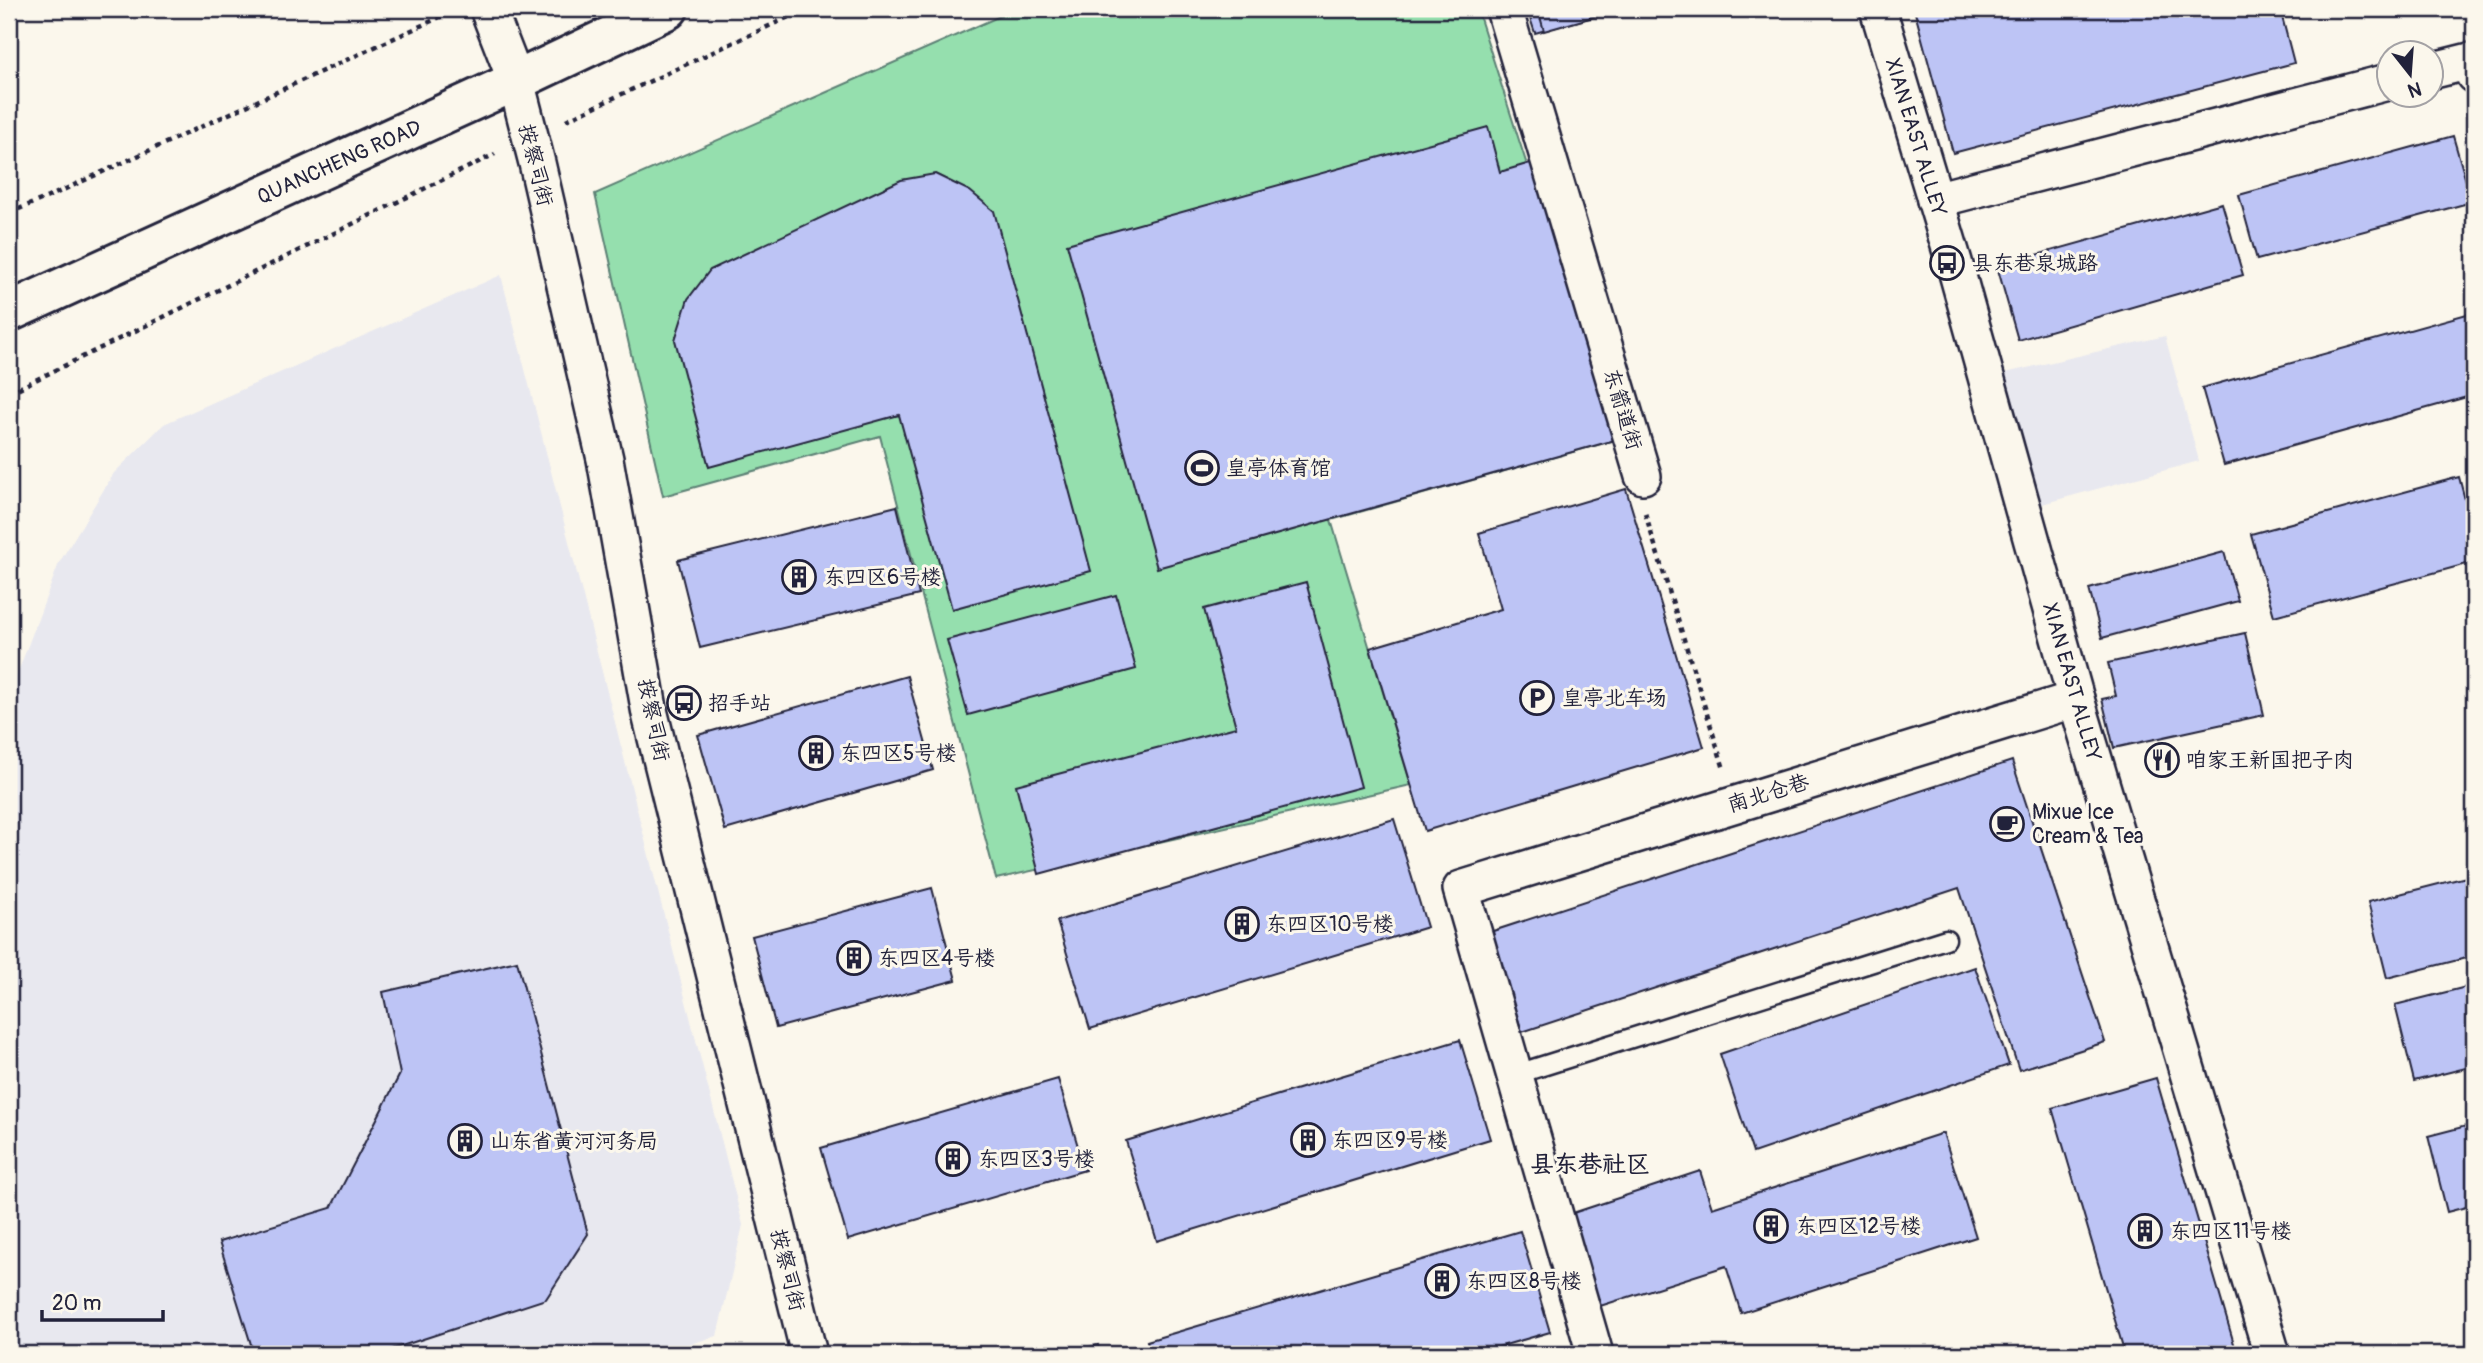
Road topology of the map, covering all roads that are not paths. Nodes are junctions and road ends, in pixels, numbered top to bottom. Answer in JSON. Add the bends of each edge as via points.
{"nodes":[{"id":1,"x":488,"y":9,"type":"edge"},
{"id":2,"x":668,"y":9,"type":"edge"},
{"id":3,"x":1504,"y":9,"type":"edge"},
{"id":4,"x":1878,"y":9,"type":"edge"},
{"id":5,"x":2444,"y":68,"type":"edge"},
{"id":6,"x":2474,"y":75,"type":"edge"},
{"id":7,"x":516,"y":81,"type":"junction"},
{"id":8,"x":2374,"y":86,"type":"edge"},
{"id":9,"x":1935,"y":200,"type":"junction"},
{"id":10,"x":9,"y":312,"type":"edge"},
{"id":11,"x":1643,"y":476,"type":"road end"},
{"id":12,"x":2076,"y":699,"type":"junction"},
{"id":13,"x":1946,"y":939,"type":"dead end"},
{"id":14,"x":1514,"y":1075,"type":"junction"},
{"id":15,"x":809,"y":1354,"type":"edge"},
{"id":16,"x":1595,"y":1354,"type":"edge"},
{"id":17,"x":2272,"y":1354,"type":"edge"}],
"edges":[{"from":1,"to":7,"type":"street","name":"按察司街"},
{"from":2,"to":7,"type":"main road","name":"QUANCHENG ROAD"},
{"from":3,"to":11,"type":"street","name":"东箭道街"},
{"from":4,"to":9,"type":"street","name":"XIAN EAST ALLEY"},
{"from":5,"to":6,"type":"street","via":[[2470,61]]},
{"from":7,"to":10,"type":"main road","name":"QUANCHENG ROAD"},
{"from":7,"to":15,"type":"street","name":"按察司街","via":[[605,459],[650,714]]},
{"from":8,"to":9,"type":"street"},
{"from":9,"to":12,"type":"street","name":"XIAN EAST ALLEY"},
{"from":12,"to":14,"type":"street","name":"南北仓巷","via":[[1461,889]]},
{"from":12,"to":17,"type":"street","name":"XIAN EAST ALLEY"},
{"from":13,"to":14,"type":"lane"},
{"from":14,"to":16,"type":"street"}]}
